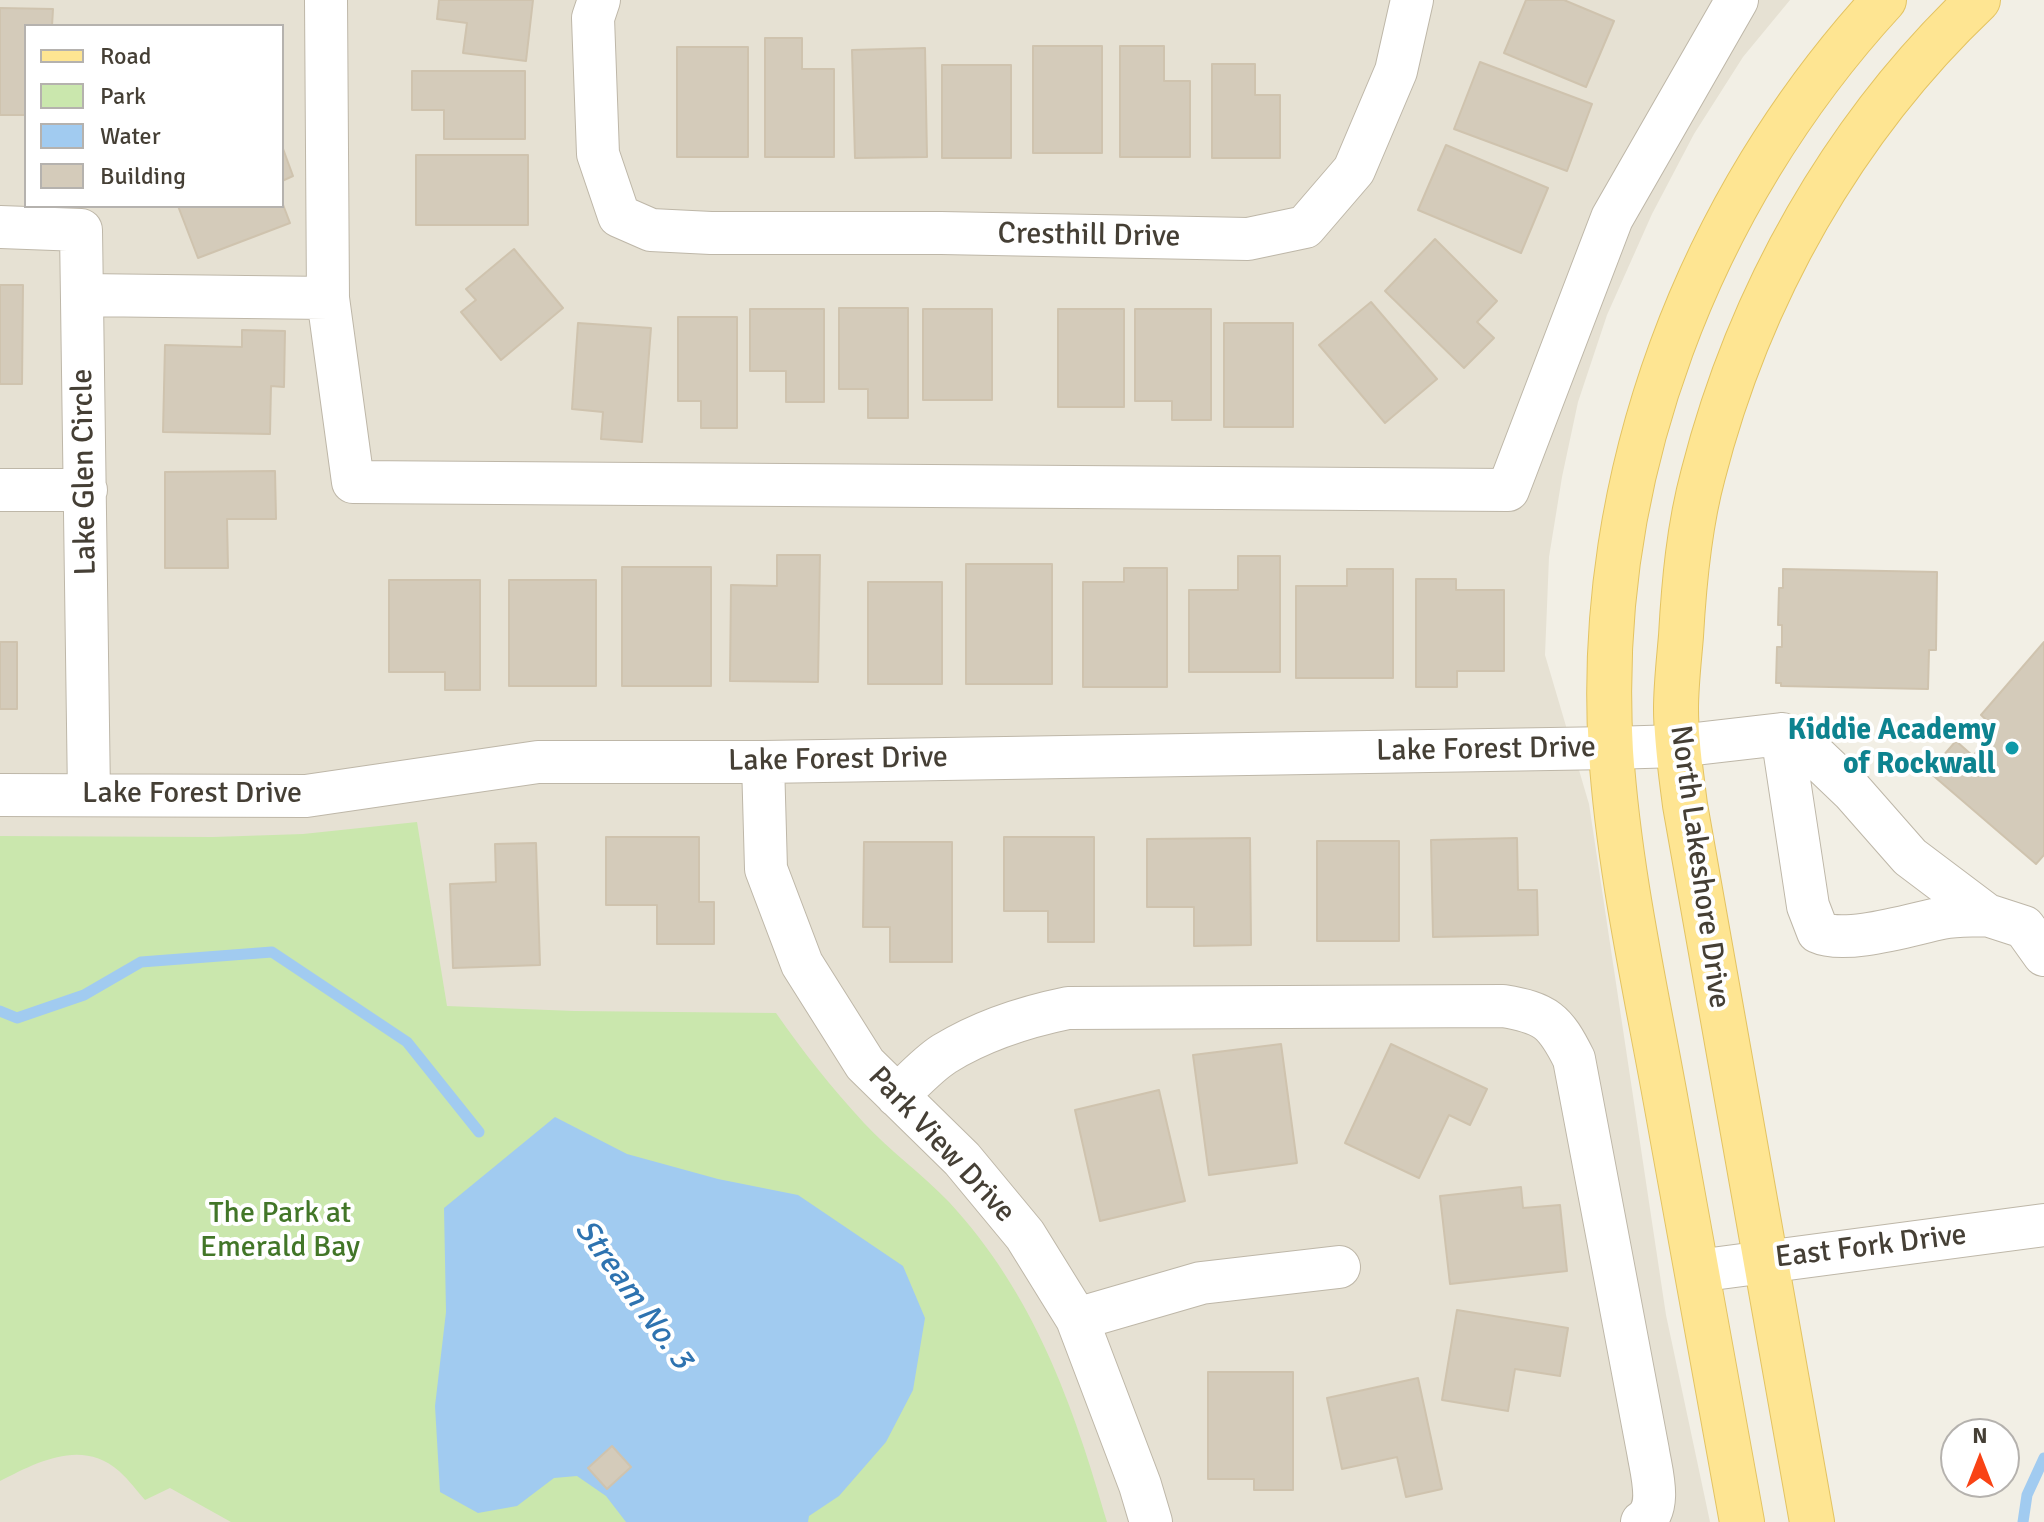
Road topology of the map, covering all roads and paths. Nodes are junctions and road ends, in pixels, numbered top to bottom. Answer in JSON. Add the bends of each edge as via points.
{"nodes":[{"id":1,"x":326,"y":0,"type":"edge"},
{"id":2,"x":599,"y":0,"type":"edge"},
{"id":3,"x":1412,"y":0,"type":"edge"},
{"id":4,"x":1737,"y":0,"type":"edge"},
{"id":5,"x":1884,"y":0,"type":"edge"},
{"id":6,"x":1978,"y":0,"type":"edge"},
{"id":7,"x":0,"y":227,"type":"edge"},
{"id":8,"x":83,"y":295,"type":"junction"},
{"id":9,"x":328,"y":298,"type":"junction"},
{"id":10,"x":0,"y":490,"type":"edge"},
{"id":11,"x":86,"y":490,"type":"junction"},
{"id":12,"x":1782,"y":734,"type":"junction"},
{"id":13,"x":1678,"y":746,"type":"junction"},
{"id":14,"x":1611,"y":748,"type":"junction"},
{"id":15,"x":763,"y":762,"type":"junction"},
{"id":16,"x":0,"y":795,"type":"edge"},
{"id":17,"x":89,"y":795,"type":"junction"},
{"id":18,"x":1987,"y":915,"type":"junction"},
{"id":19,"x":2044,"y":955,"type":"edge"},
{"id":20,"x":897,"y":1096,"type":"junction"},
{"id":21,"x":2044,"y":1225,"type":"edge"},
{"id":22,"x":1764,"y":1261,"type":"junction"},
{"id":23,"x":1339,"y":1267,"type":"dead end"},
{"id":24,"x":1697,"y":1271,"type":"junction"},
{"id":25,"x":1077,"y":1319,"type":"junction"},
{"id":26,"x":1151,"y":1522,"type":"edge"},
{"id":27,"x":1642,"y":1522,"type":"edge"},
{"id":28,"x":1742,"y":1522,"type":"edge"},
{"id":29,"x":1812,"y":1522,"type":"edge"}],
"edges":[{"from":1,"to":9,"type":"street"},
{"from":2,"to":3,"type":"street","name":"Cresthill Drive","via":[[593,18],[598,154],[619,216],[651,230],[1248,239],[1305,227],[1354,170],[1396,71]]},
{"from":4,"to":9,"type":"street","via":[[1612,218],[1508,490],[353,482]]},
{"from":5,"to":14,"type":"main road","via":[[1789,119],[1745,189],[1701,275],[1663,368],[1627,511],[1613,619]]},
{"from":6,"to":13,"type":"main road","name":"North Lakeshore Drive","via":[[1868,124],[1808,216],[1757,316],[1719,419],[1693,521],[1684,584]]},
{"from":7,"to":8,"type":"street","name":"Lake Glen Circle","via":[[81,230]]},
{"from":8,"to":9,"type":"street"},
{"from":8,"to":11,"type":"street","name":"Lake Glen Circle"},
{"from":10,"to":11,"type":"street"},
{"from":11,"to":17,"type":"street","name":"Lake Glen Circle"},
{"from":12,"to":13,"type":"street","name":"Lake Forest Drive"},
{"from":12,"to":18,"type":"street","via":[[1807,748],[1852,791],[1910,857]]},
{"from":12,"to":18,"type":"street","via":[[1808,906],[1818,932],[1843,936]]},
{"from":13,"to":14,"type":"street","name":"Lake Forest Drive"},
{"from":13,"to":22,"type":"main road","name":"North Lakeshore Drive"},
{"from":14,"to":15,"type":"street","name":"Lake Forest Drive"},
{"from":14,"to":24,"type":"main road","via":[[1630,908]]},
{"from":15,"to":17,"type":"street","name":"Lake Forest Drive","via":[[538,762],[306,796]]},
{"from":15,"to":20,"type":"street","name":"Park View Drive","via":[[766,869],[802,964],[865,1064]]},
{"from":16,"to":17,"type":"street","name":"Lake Forest Drive"},
{"from":18,"to":19,"type":"street","via":[[2024,927]]},
{"from":20,"to":25,"type":"street","name":"Park View Drive","via":[[962,1159],[1025,1235]]},
{"from":20,"to":27,"type":"street","via":[[942,1055],[986,1032],[1068,1008],[1503,1006],[1532,1011],[1550,1021],[1574,1059],[1648,1451],[1655,1496]]},
{"from":21,"to":22,"type":"street","name":"East Fork Drive"},
{"from":22,"to":24,"type":"street","name":"East Fork Drive"},
{"from":22,"to":29,"type":"main road","name":"North Lakeshore Drive"},
{"from":23,"to":25,"type":"street","via":[[1201,1283]]},
{"from":24,"to":28,"type":"main road"},
{"from":25,"to":26,"type":"street","name":"Park View Drive"}]}
